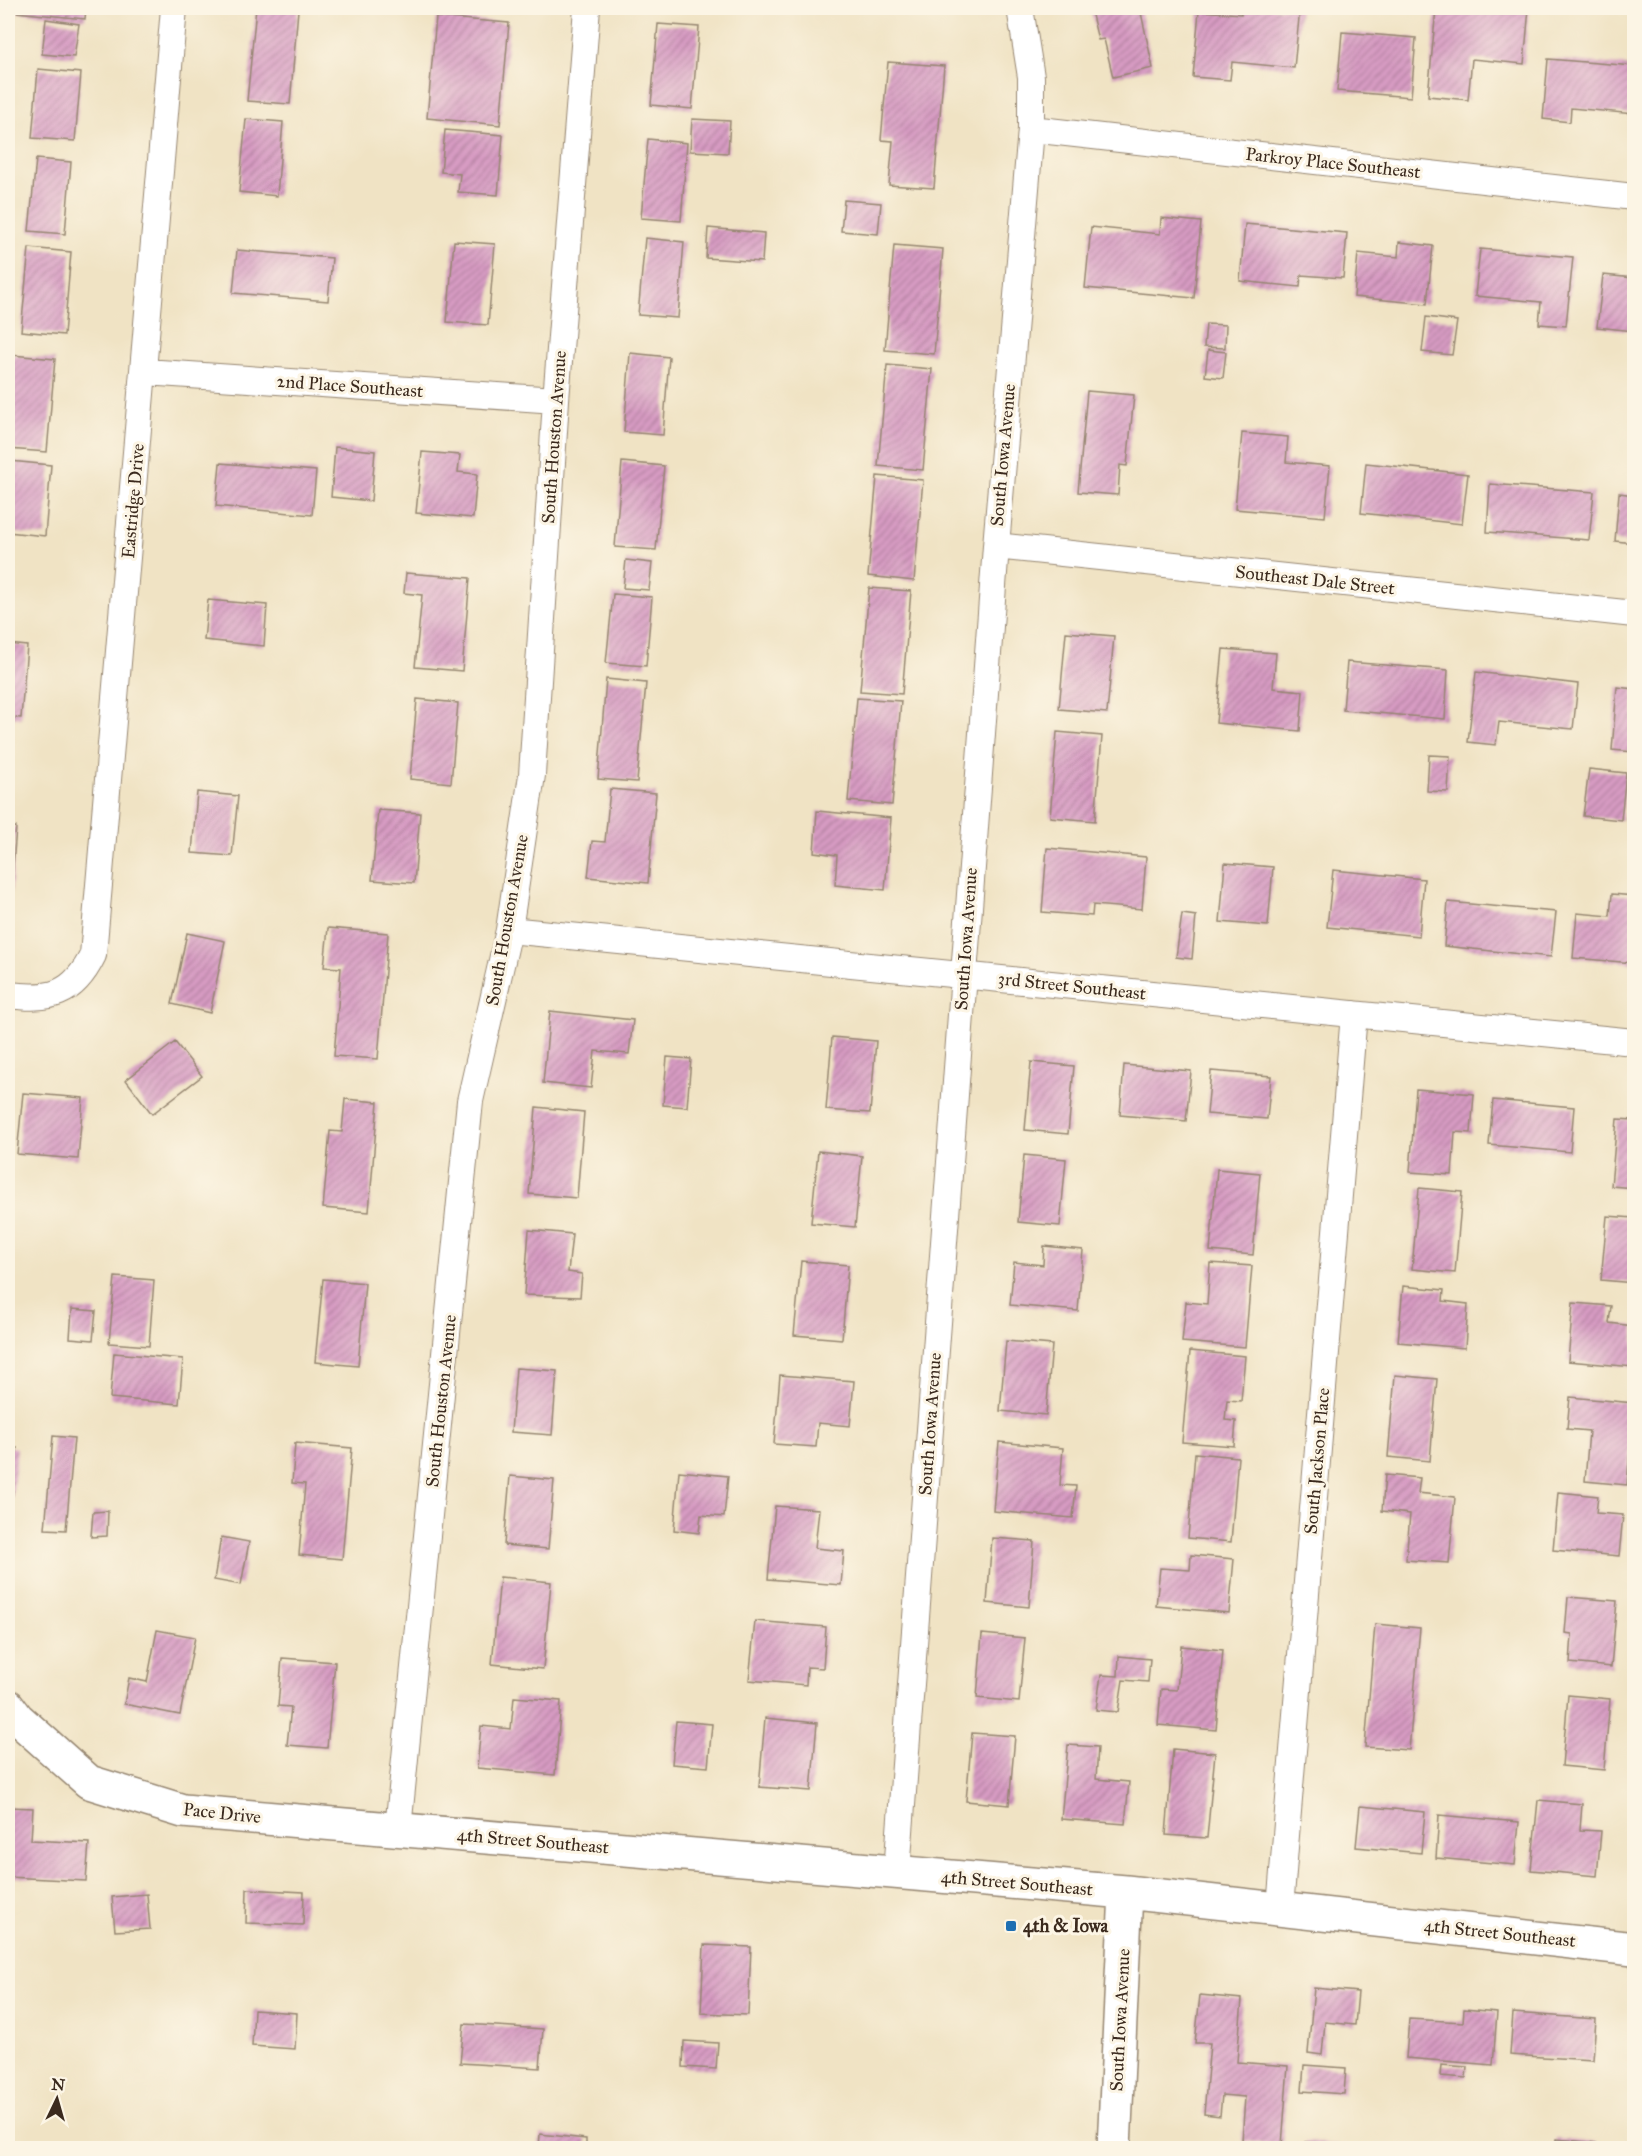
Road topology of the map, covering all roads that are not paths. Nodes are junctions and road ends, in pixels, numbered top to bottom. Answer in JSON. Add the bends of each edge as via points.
{"nodes":[{"id":1,"x":174,"y":8,"type":"edge"},
{"id":2,"x":587,"y":8,"type":"edge"},
{"id":3,"x":1020,"y":8,"type":"edge"},
{"id":4,"x":1031,"y":129,"type":"junction"},
{"id":5,"x":1635,"y":197,"type":"edge"},
{"id":6,"x":145,"y":372,"type":"junction"},
{"id":7,"x":556,"y":400,"type":"junction"},
{"id":8,"x":996,"y":546,"type":"junction"},
{"id":9,"x":1635,"y":614,"type":"edge"},
{"id":10,"x":509,"y":930,"type":"junction"},
{"id":11,"x":963,"y":975,"type":"junction"},
{"id":12,"x":8,"y":995,"type":"edge"},
{"id":13,"x":1354,"y":1014,"type":"junction"},
{"id":14,"x":1635,"y":1042,"type":"edge"},
{"id":15,"x":8,"y":1706,"type":"edge"},
{"id":16,"x":398,"y":1829,"type":"junction"},
{"id":17,"x":897,"y":1872,"type":"junction"},
{"id":18,"x":1126,"y":1892,"type":"junction"},
{"id":19,"x":1280,"y":1908,"type":"junction"},
{"id":20,"x":1635,"y":1948,"type":"edge"},
{"id":21,"x":1114,"y":2148,"type":"edge"}],
"edges":[{"from":1,"to":6,"type":"street","name":"Eastridge Drive"},
{"from":2,"to":7,"type":"street","name":"South Houston Avenue"},
{"from":3,"to":4,"type":"street","name":"South Iowa Avenue","via":[[1031,77]]},
{"from":4,"to":5,"type":"street","name":"Parkroy Place Southeast"},
{"from":4,"to":8,"type":"street","name":"South Iowa Avenue"},
{"from":6,"to":7,"type":"street","name":"2nd Place Southeast"},
{"from":6,"to":12,"type":"street","name":"Eastridge Drive","via":[[93,955],[83,976],[58,994],[27,998]]},
{"from":7,"to":10,"type":"street","name":"South Houston Avenue","via":[[532,775]]},
{"from":8,"to":9,"type":"street","name":"Southeast Dale Street"},
{"from":8,"to":11,"type":"street","name":"South Iowa Avenue"},
{"from":10,"to":11,"type":"street","name":"3rd Street Southeast"},
{"from":10,"to":16,"type":"street","name":"South Houston Avenue","via":[[470,1101]]},
{"from":11,"to":13,"type":"street","name":"3rd Street Southeast"},
{"from":11,"to":17,"type":"street","name":"South Iowa Avenue"},
{"from":13,"to":14,"type":"street","name":"3rd Street Southeast"},
{"from":13,"to":19,"type":"street","name":"South Jackson Place"},
{"from":15,"to":16,"type":"street","name":"Pace Drive","via":[[89,1782],[183,1811]]},
{"from":16,"to":17,"type":"street","name":"4th Street Southeast"},
{"from":17,"to":18,"type":"street","name":"4th Street Southeast"},
{"from":18,"to":19,"type":"street","name":"4th Street Southeast"},
{"from":18,"to":21,"type":"street","name":"South Iowa Avenue"},
{"from":19,"to":20,"type":"street","name":"4th Street Southeast"}]}
